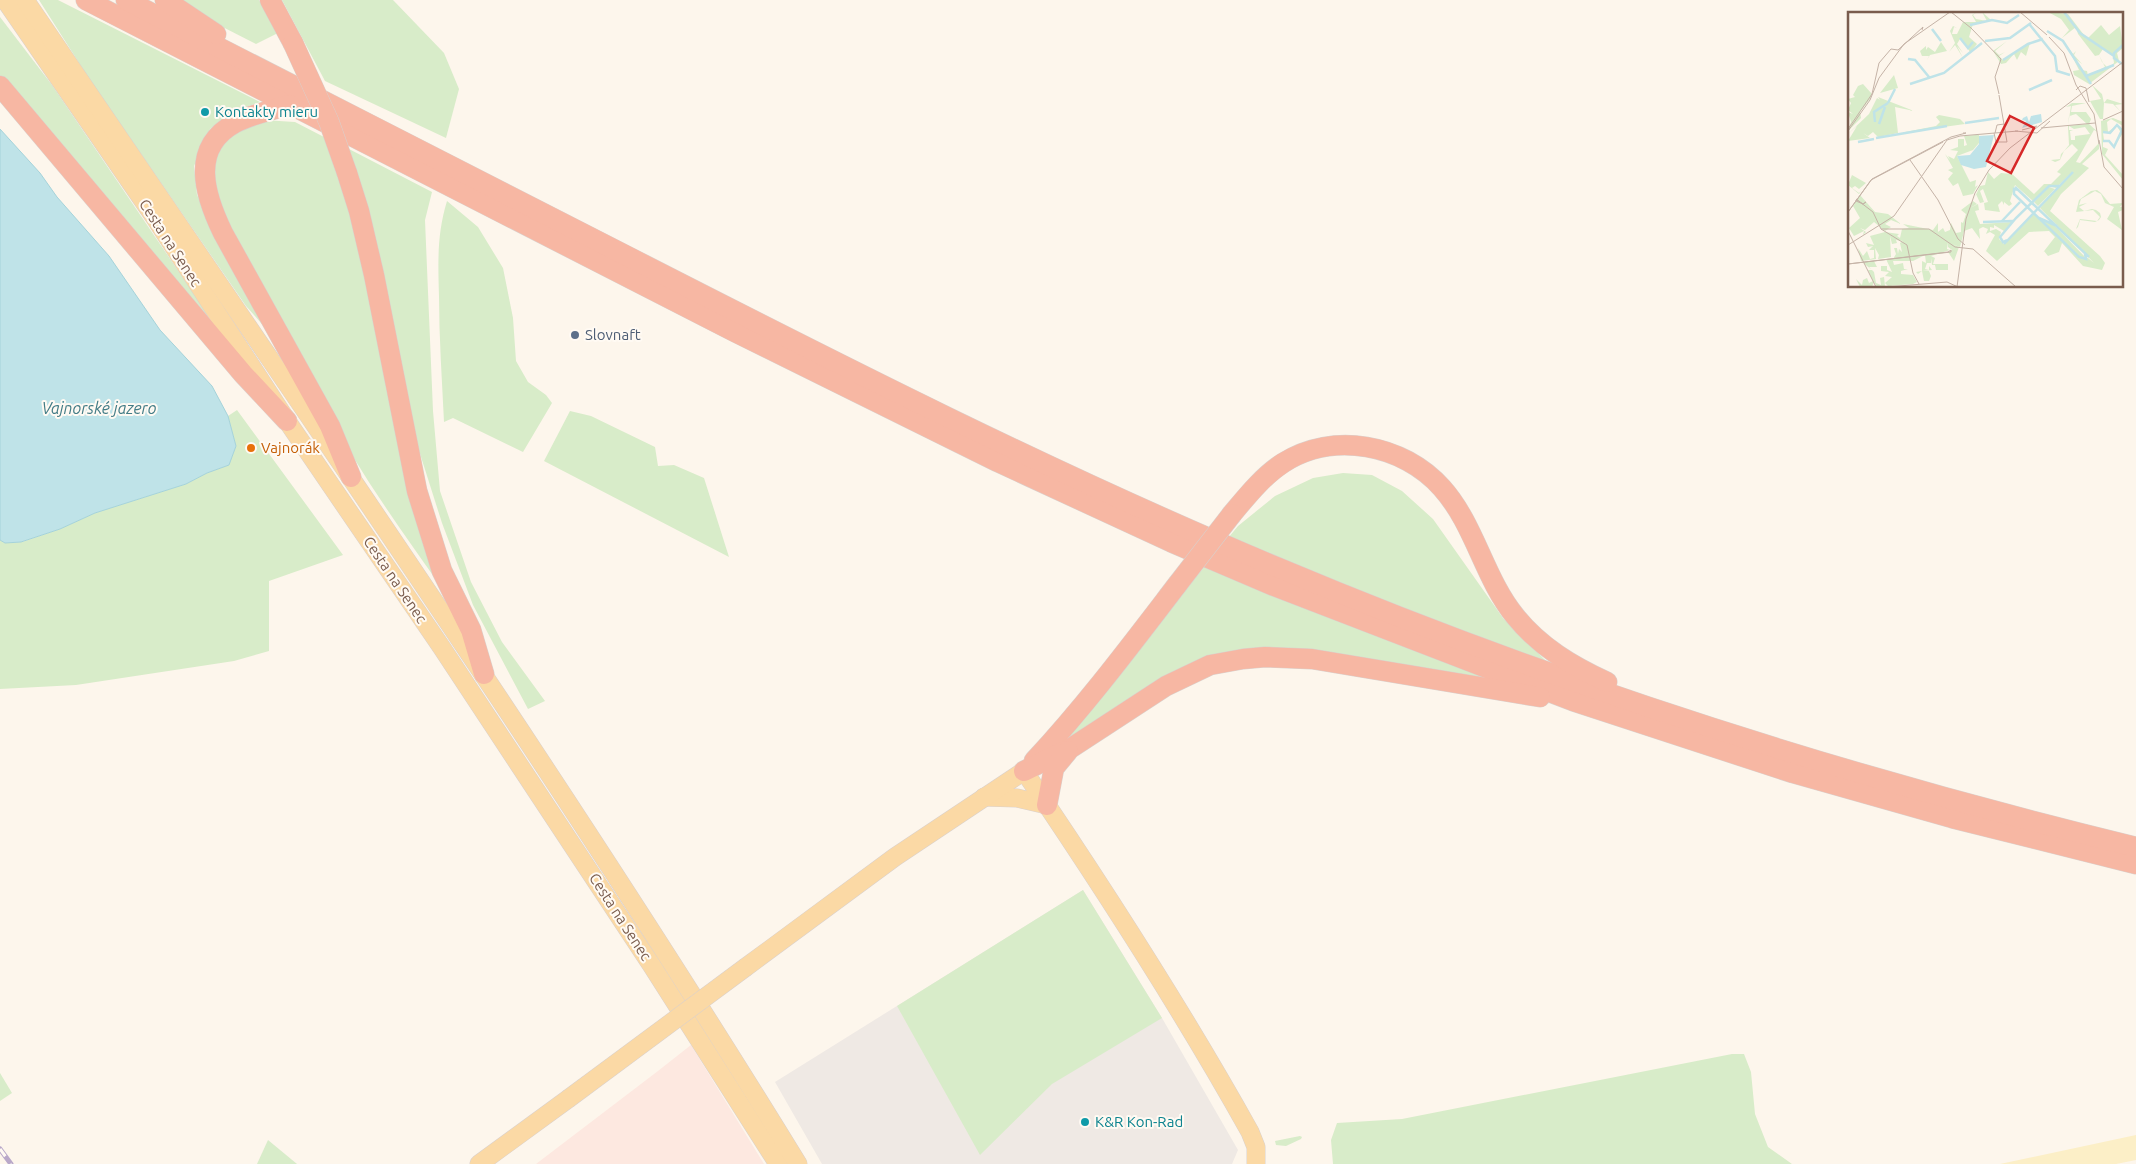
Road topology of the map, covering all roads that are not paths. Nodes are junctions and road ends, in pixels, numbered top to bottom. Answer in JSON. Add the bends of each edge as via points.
{"nodes":[{"id":1,"x":86,"y":0,"type":"edge"},
{"id":2,"x":126,"y":0,"type":"edge"},
{"id":3,"x":165,"y":0,"type":"edge"},
{"id":4,"x":270,"y":0,"type":"edge"},
{"id":5,"x":13,"y":2,"type":"edge"},
{"id":6,"x":290,"y":84,"type":"junction"},
{"id":7,"x":0,"y":86,"type":"edge"},
{"id":8,"x":290,"y":105,"type":"junction"},
{"id":9,"x":287,"y":421,"type":"junction"},
{"id":10,"x":351,"y":477,"type":"junction"},
{"id":11,"x":484,"y":674,"type":"junction"},
{"id":12,"x":1573,"y":701,"type":"junction"},
{"id":13,"x":1632,"y":702,"type":"junction"},
{"id":14,"x":1071,"y":748,"type":"junction"},
{"id":15,"x":1024,"y":771,"type":"junction"},
{"id":16,"x":984,"y":797,"type":"junction"},
{"id":17,"x":1047,"y":805,"type":"junction"},
{"id":18,"x":2136,"y":846,"type":"edge"},
{"id":19,"x":2136,"y":864,"type":"edge"},
{"id":20,"x":479,"y":1164,"type":"edge"},
{"id":21,"x":778,"y":1164,"type":"edge"},
{"id":22,"x":798,"y":1164,"type":"edge"},
{"id":23,"x":1256,"y":1164,"type":"edge"}],
"edges":[{"from":1,"to":8,"type":"highway"},
{"from":2,"to":6,"type":"highway"},
{"from":3,"to":6,"type":"highway"},
{"from":4,"to":11,"type":"highway","bridge":true,"via":[[329,122],[347,173],[374,275],[417,490],[442,571],[471,630]]},
{"from":5,"to":9,"type":"main road","name":"Cesta na Senec"},
{"from":5,"to":10,"type":"main road","name":"Cesta na Senec","via":[[43,27]]},
{"from":6,"to":13,"type":"highway","via":[[1005,446],[1283,570],[1436,631]]},
{"from":7,"to":9,"type":"highway"},
{"from":8,"to":10,"type":"highway","via":[[242,120],[216,138],[206,162],[206,192],[223,233],[330,426]]},
{"from":8,"to":12,"type":"highway","via":[[998,462],[1274,586]]},
{"from":9,"to":21,"type":"main road","name":"Cesta na Senec","via":[[545,803]]},
{"from":10,"to":11,"type":"main road","name":"Cesta na Senec"},
{"from":11,"to":22,"type":"main road","name":"Cesta na Senec","via":[[656,936]]},
{"from":12,"to":14,"type":"highway","via":[[1312,660],[1265,657],[1210,665],[1196,671],[1166,686]]},
{"from":12,"to":19,"type":"highway","via":[[1792,773],[1952,818]]},
{"from":13,"to":15,"type":"highway","bridge":true,"via":[[1607,682],[1561,657],[1522,623],[1488,571],[1460,513],[1442,488],[1423,471],[1375,447],[1344,445],[1310,451],[1285,462],[1246,497],[1060,734]]},
{"from":13,"to":18,"type":"highway","via":[[1951,800]]},
{"from":14,"to":15,"type":"highway"},
{"from":14,"to":17,"type":"highway","via":[[1054,768]]},
{"from":15,"to":16,"type":"main road"},
{"from":15,"to":17,"type":"main road"},
{"from":16,"to":17,"type":"main road","via":[[1017,798]]},
{"from":16,"to":20,"type":"main road","bridge":true,"via":[[894,857]]},
{"from":17,"to":23,"type":"main road","via":[[1192,1032],[1240,1114],[1254,1142]]}]}
